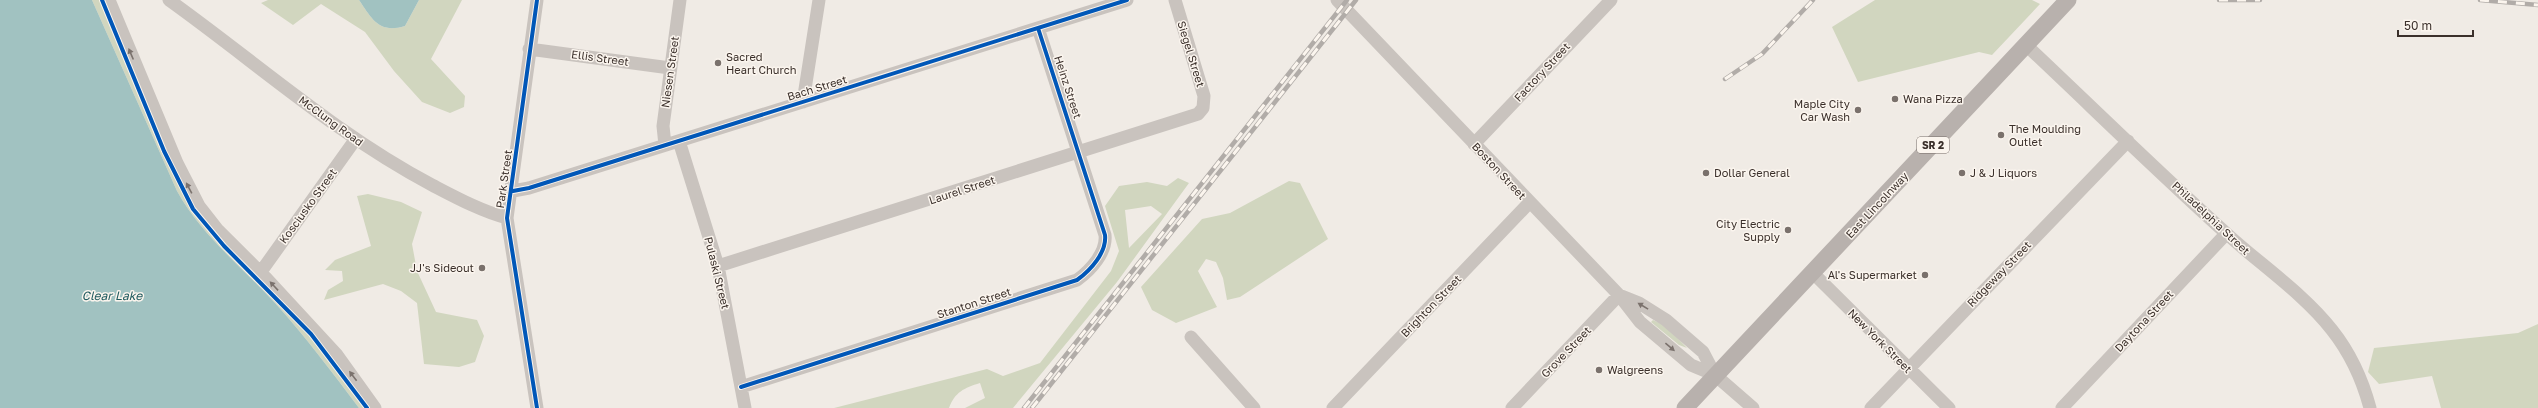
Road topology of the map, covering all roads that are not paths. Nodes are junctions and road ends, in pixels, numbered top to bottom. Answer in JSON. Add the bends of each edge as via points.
{"nodes":[{"id":1,"x":109,"y":0,"type":"edge"},
{"id":2,"x":169,"y":0,"type":"edge"},
{"id":3,"x":537,"y":0,"type":"edge"},
{"id":4,"x":680,"y":0,"type":"edge"},
{"id":5,"x":819,"y":0,"type":"edge"},
{"id":6,"x":1127,"y":0,"type":"edge"},
{"id":7,"x":1175,"y":0,"type":"edge"},
{"id":8,"x":1337,"y":0,"type":"edge"},
{"id":9,"x":1345,"y":0,"type":"edge"},
{"id":10,"x":1610,"y":0,"type":"edge"},
{"id":11,"x":2068,"y":0,"type":"edge"},
{"id":12,"x":1113,"y":2,"type":"edge"},
{"id":13,"x":1038,"y":28,"type":"junction"},
{"id":14,"x":2026,"y":45,"type":"junction"},
{"id":15,"x":1381,"y":46,"type":"junction"},
{"id":16,"x":529,"y":49,"type":"junction"},
{"id":17,"x":670,"y":68,"type":"junction"},
{"id":18,"x":803,"y":102,"type":"junction"},
{"id":19,"x":1203,"y":108,"type":"joint"},
{"id":20,"x":355,"y":140,"type":"junction"},
{"id":21,"x":679,"y":141,"type":"junction"},
{"id":22,"x":2128,"y":141,"type":"junction"},
{"id":23,"x":1474,"y":144,"type":"junction"},
{"id":24,"x":666,"y":145,"type":"junction"},
{"id":25,"x":1080,"y":152,"type":"junction"},
{"id":26,"x":513,"y":191,"type":"junction"},
{"id":27,"x":1529,"y":204,"type":"junction"},
{"id":28,"x":507,"y":218,"type":"junction"},
{"id":29,"x":2226,"y":234,"type":"junction"},
{"id":30,"x":718,"y":266,"type":"junction"},
{"id":31,"x":260,"y":273,"type":"junction"},
{"id":32,"x":1813,"y":273,"type":"junction"},
{"id":33,"x":1619,"y":296,"type":"junction"},
{"id":34,"x":1190,"y":337,"type":"dead end"},
{"id":35,"x":1908,"y":369,"type":"junction"},
{"id":36,"x":1715,"y":375,"type":"junction"},
{"id":37,"x":742,"y":387,"type":"junction"},
{"id":38,"x":375,"y":408,"type":"edge"},
{"id":39,"x":537,"y":408,"type":"edge"},
{"id":40,"x":746,"y":408,"type":"edge"},
{"id":41,"x":1254,"y":408,"type":"edge"},
{"id":42,"x":1333,"y":408,"type":"edge"},
{"id":43,"x":1512,"y":408,"type":"edge"},
{"id":44,"x":1685,"y":408,"type":"edge"},
{"id":45,"x":1753,"y":408,"type":"edge"},
{"id":46,"x":1871,"y":408,"type":"edge"},
{"id":47,"x":1949,"y":408,"type":"edge"},
{"id":48,"x":2062,"y":408,"type":"edge"},
{"id":49,"x":2370,"y":408,"type":"edge"}],
"edges":[{"from":31,"to":1,"type":"street","one_way":true,"via":[[217,229],[193,194]]},
{"from":2,"to":20,"type":"street","name":"McClung Road"},
{"from":3,"to":16,"type":"street","name":"Park Street"},
{"from":4,"to":17,"type":"street","name":"Niesen Street"},
{"from":5,"to":18,"type":"street"},
{"from":6,"to":12,"type":"street","name":"Bach Street"},
{"from":7,"to":19,"type":"street","name":"Siegel Street","via":[[1204,96]]},
{"from":8,"to":15,"type":"street","name":"Boston Street"},
{"from":9,"to":15,"type":"street","name":"Boston Street","via":[[1369,27]]},
{"from":10,"to":23,"type":"street","name":"Factory Street"},
{"from":11,"to":14,"type":"main road","name":"East Lincolnway","number":"SR 2"},
{"from":12,"to":13,"type":"street","name":"Bach Street"},
{"from":13,"to":18,"type":"street","name":"Bach Street"},
{"from":13,"to":25,"type":"street","name":"Heinz Street"},
{"from":14,"to":22,"type":"street","name":"Philadelphia Street"},
{"from":14,"to":32,"type":"main road","name":"East Lincolnway","number":"SR 2"},
{"from":15,"to":23,"type":"street","name":"Boston Street"},
{"from":16,"to":17,"type":"street","name":"Ellis Street"},
{"from":16,"to":26,"type":"street","name":"Park Street"},
{"from":17,"to":24,"type":"street","name":"Niesen Street","via":[[662,133]]},
{"from":18,"to":21,"type":"street","name":"Bach Street"},
{"from":19,"to":25,"type":"street","name":"Laurel Street","via":[[1191,117]]},
{"from":20,"to":28,"type":"street","name":"McClung Road","via":[[463,201]]},
{"from":20,"to":31,"type":"street","name":"Kosciusko Street"},
{"from":21,"to":24,"type":"street","name":"Bach Street"},
{"from":21,"to":30,"type":"street","name":"Pulaski Street"},
{"from":22,"to":29,"type":"street","name":"Philadelphia Street"},
{"from":22,"to":35,"type":"street","name":"Ridgeway Street"},
{"from":23,"to":27,"type":"street","name":"Boston Street"},
{"from":24,"to":26,"type":"street","name":"Bach Street","via":[[524,190]]},
{"from":25,"to":30,"type":"street","name":"Laurel Street"},
{"from":25,"to":37,"type":"street","name":"Stanton Street","via":[[1106,245],[1103,253],[1082,277]]},
{"from":26,"to":28,"type":"street","name":"Park Street"},
{"from":27,"to":33,"type":"street","name":"Boston Street"},
{"from":27,"to":42,"type":"street","name":"Brighton Street"},
{"from":28,"to":39,"type":"street","name":"Park Street"},
{"from":29,"to":48,"type":"street","name":"Daytona Street"},
{"from":29,"to":49,"type":"street","name":"Philadelphia Street","via":[[2313,309],[2332,329],[2351,356],[2362,378]]},
{"from":30,"to":37,"type":"street","name":"Pulaski Street"},
{"from":38,"to":31,"type":"street","one_way":true,"via":[[336,355]]},
{"from":32,"to":35,"type":"street","name":"New York Street"},
{"from":32,"to":36,"type":"main road","name":"East Lincolnway","number":"SR 2"},
{"from":33,"to":36,"type":"street","name":"Boston Street","one_way":true,"via":[[1640,322],[1691,365]]},
{"from":36,"to":33,"type":"street","name":"Boston Street","one_way":true,"via":[[1703,352],[1666,320],[1639,303]]},
{"from":33,"to":43,"type":"street","name":"Grove Street"},
{"from":34,"to":41,"type":"street"},
{"from":35,"to":46,"type":"street","name":"Ridgeway Street"},
{"from":35,"to":47,"type":"street","name":"New York Street"},
{"from":36,"to":44,"type":"main road","name":"East Lincolnway","number":"SR 2"},
{"from":36,"to":45,"type":"street","name":"Boston Street"},
{"from":37,"to":40,"type":"street","name":"Pulaski Street"}]}
